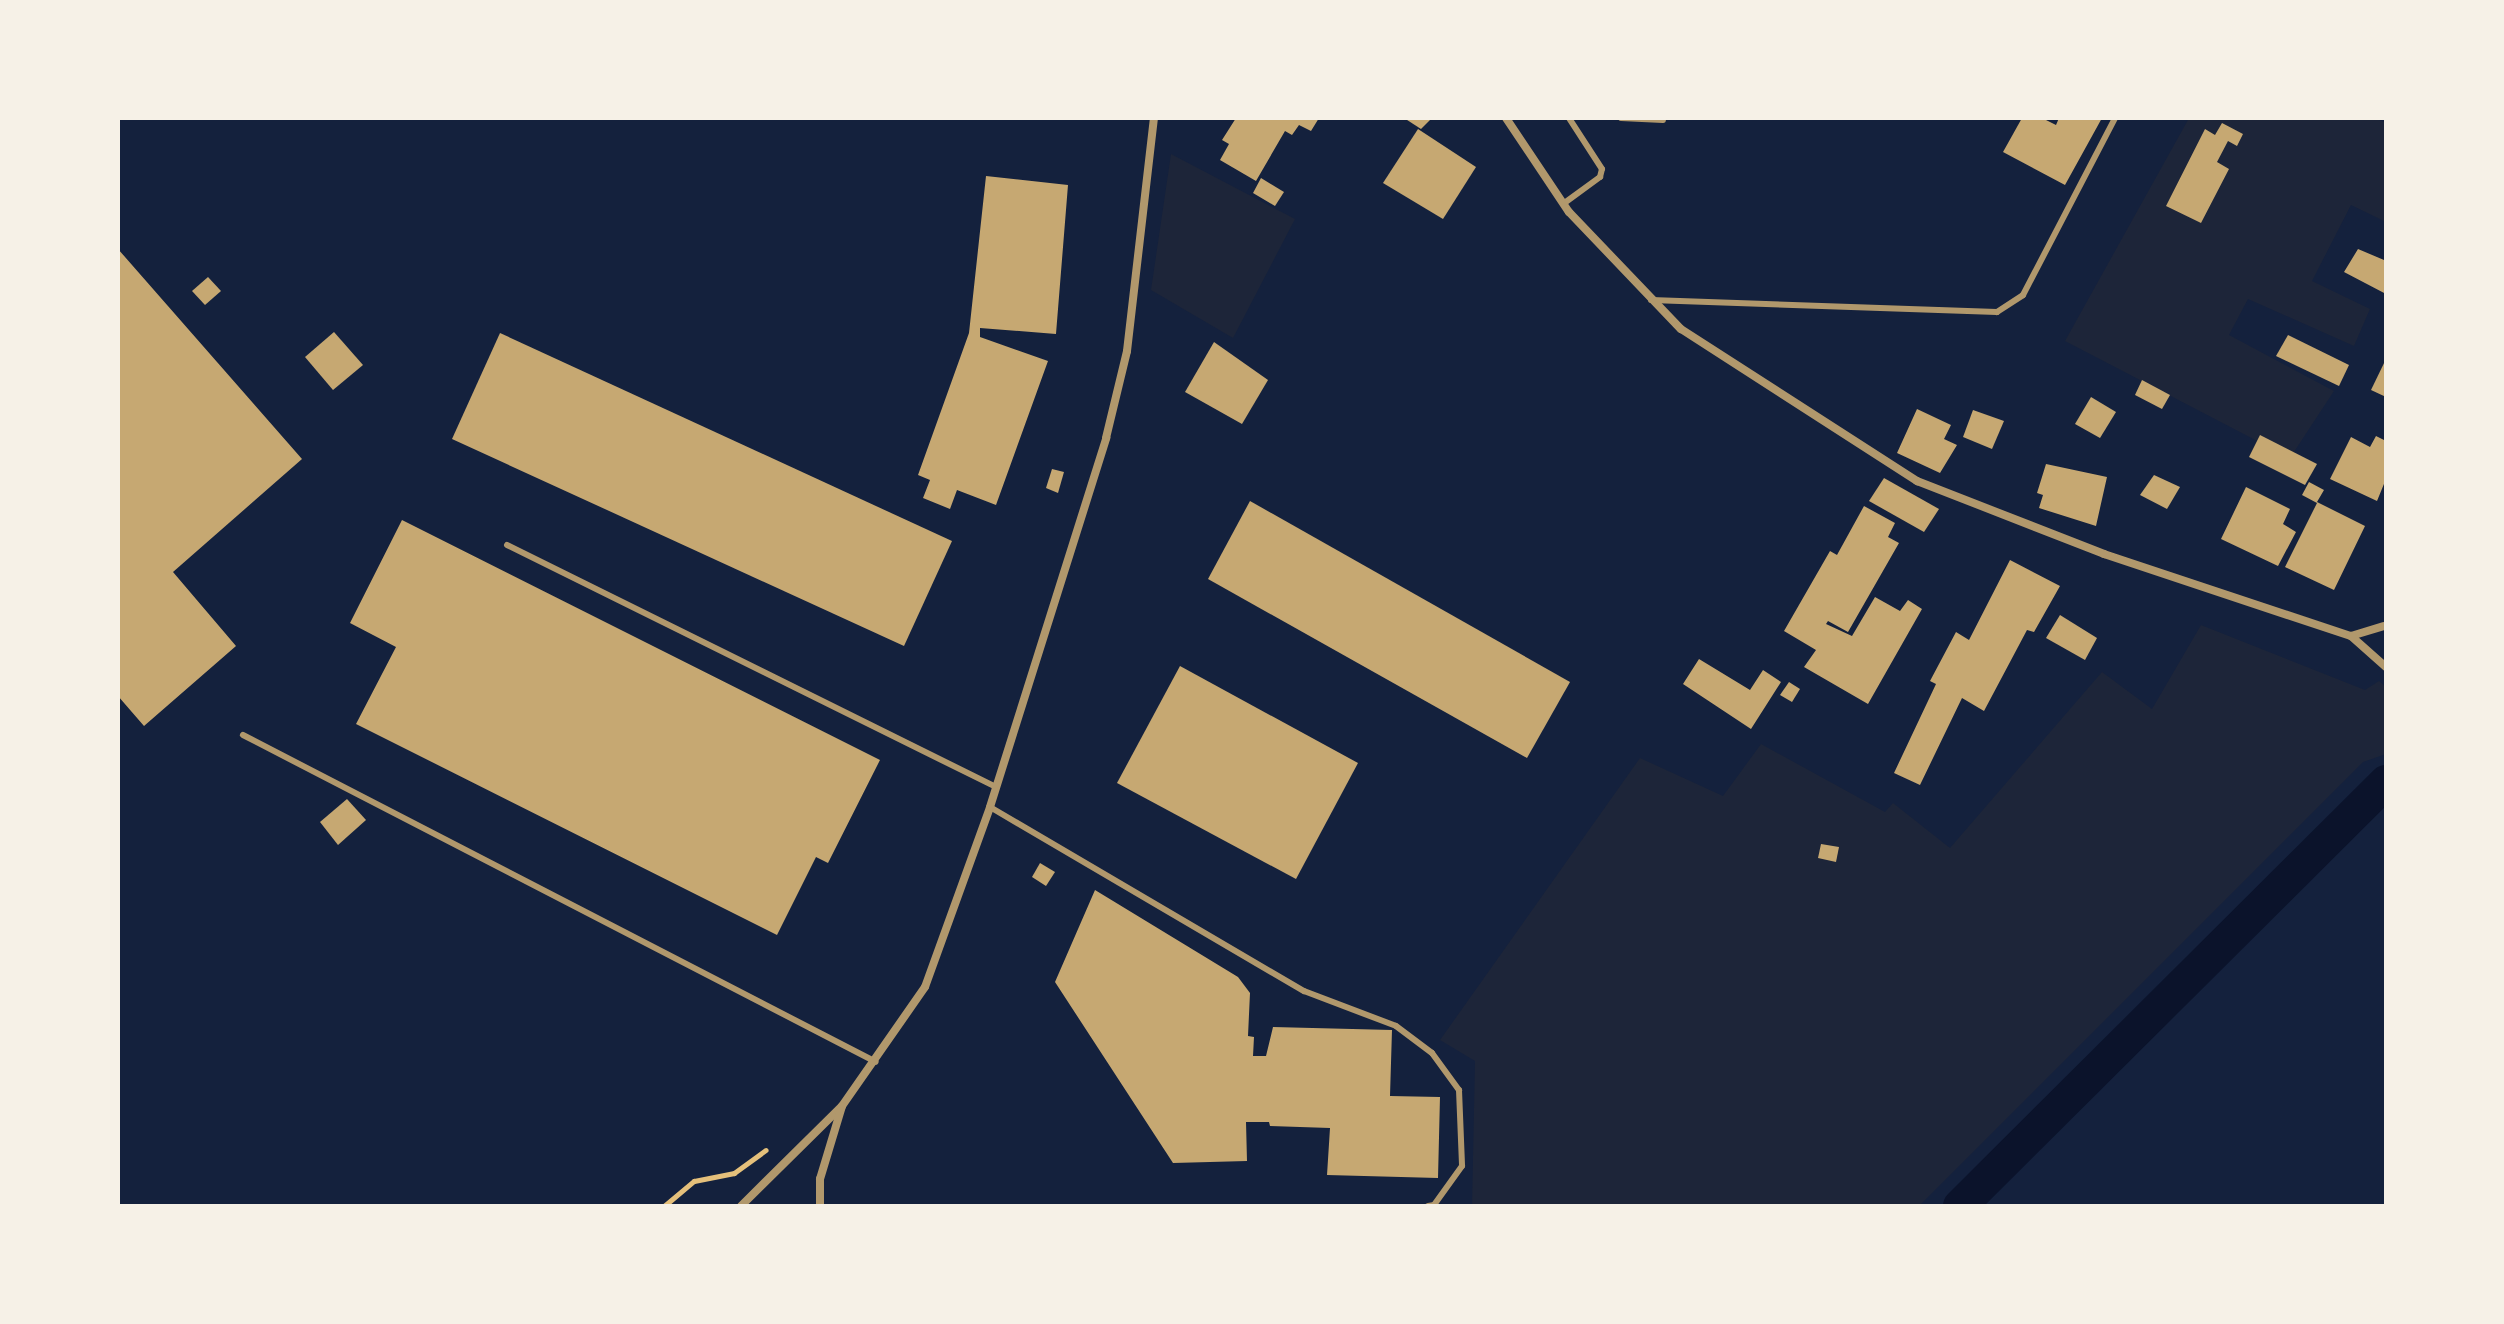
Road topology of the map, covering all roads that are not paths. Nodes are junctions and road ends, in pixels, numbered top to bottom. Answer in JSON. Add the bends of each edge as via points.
{"nodes":[{"id":1,"x":1154,"y":118,"type":"edge"},
{"id":2,"x":1569,"y":118,"type":"edge"},
{"id":3,"x":1621,"y":118,"type":"edge"},
{"id":4,"x":2115,"y":118,"type":"edge"},
{"id":5,"x":1510,"y":120,"type":"edge"},
{"id":6,"x":1663,"y":120,"type":"dead end"},
{"id":7,"x":1566,"y":208,"type":"junction"},
{"id":8,"x":1648,"y":300,"type":"junction"},
{"id":9,"x":507,"y":545,"type":"dead end"},
{"id":10,"x":2385,"y":626,"type":"edge"},
{"id":11,"x":2351,"y":636,"type":"junction"},
{"id":12,"x":2386,"y":667,"type":"edge"},
{"id":13,"x":243,"y":735,"type":"dead end"},
{"id":14,"x":996,"y":787,"type":"junction"},
{"id":15,"x":990,"y":807,"type":"junction"},
{"id":16,"x":876,"y":1062,"type":"junction"},
{"id":17,"x":842,"y":1106,"type":"junction"},
{"id":18,"x":741,"y":1206,"type":"edge"},
{"id":19,"x":820,"y":1206,"type":"edge"},
{"id":20,"x":1428,"y":1206,"type":"edge"}],
"edges":[{"from":1,"to":14,"type":"street","via":[[1127,351],[1117,394]]},
{"from":2,"to":7,"type":"lane","via":[[1602,169]]},
{"from":3,"to":6,"type":"lane"},
{"from":4,"to":8,"type":"lane","via":[[2023,295],[1997,312]]},
{"from":5,"to":7,"type":"street"},
{"from":7,"to":8,"type":"street"},
{"from":8,"to":11,"type":"street","via":[[1715,354],[1917,481],[2104,554]]},
{"from":9,"to":14,"type":"lane"},
{"from":10,"to":11,"type":"street"},
{"from":11,"to":12,"type":"street"},
{"from":13,"to":16,"type":"lane"},
{"from":14,"to":15,"type":"street"},
{"from":15,"to":16,"type":"street","via":[[925,987]]},
{"from":15,"to":20,"type":"lane","via":[[1304,991],[1396,1026],[1432,1053],[1459,1090],[1462,1166]]},
{"from":16,"to":17,"type":"street"},
{"from":17,"to":18,"type":"street"},
{"from":17,"to":19,"type":"street","via":[[820,1179]]}]}
